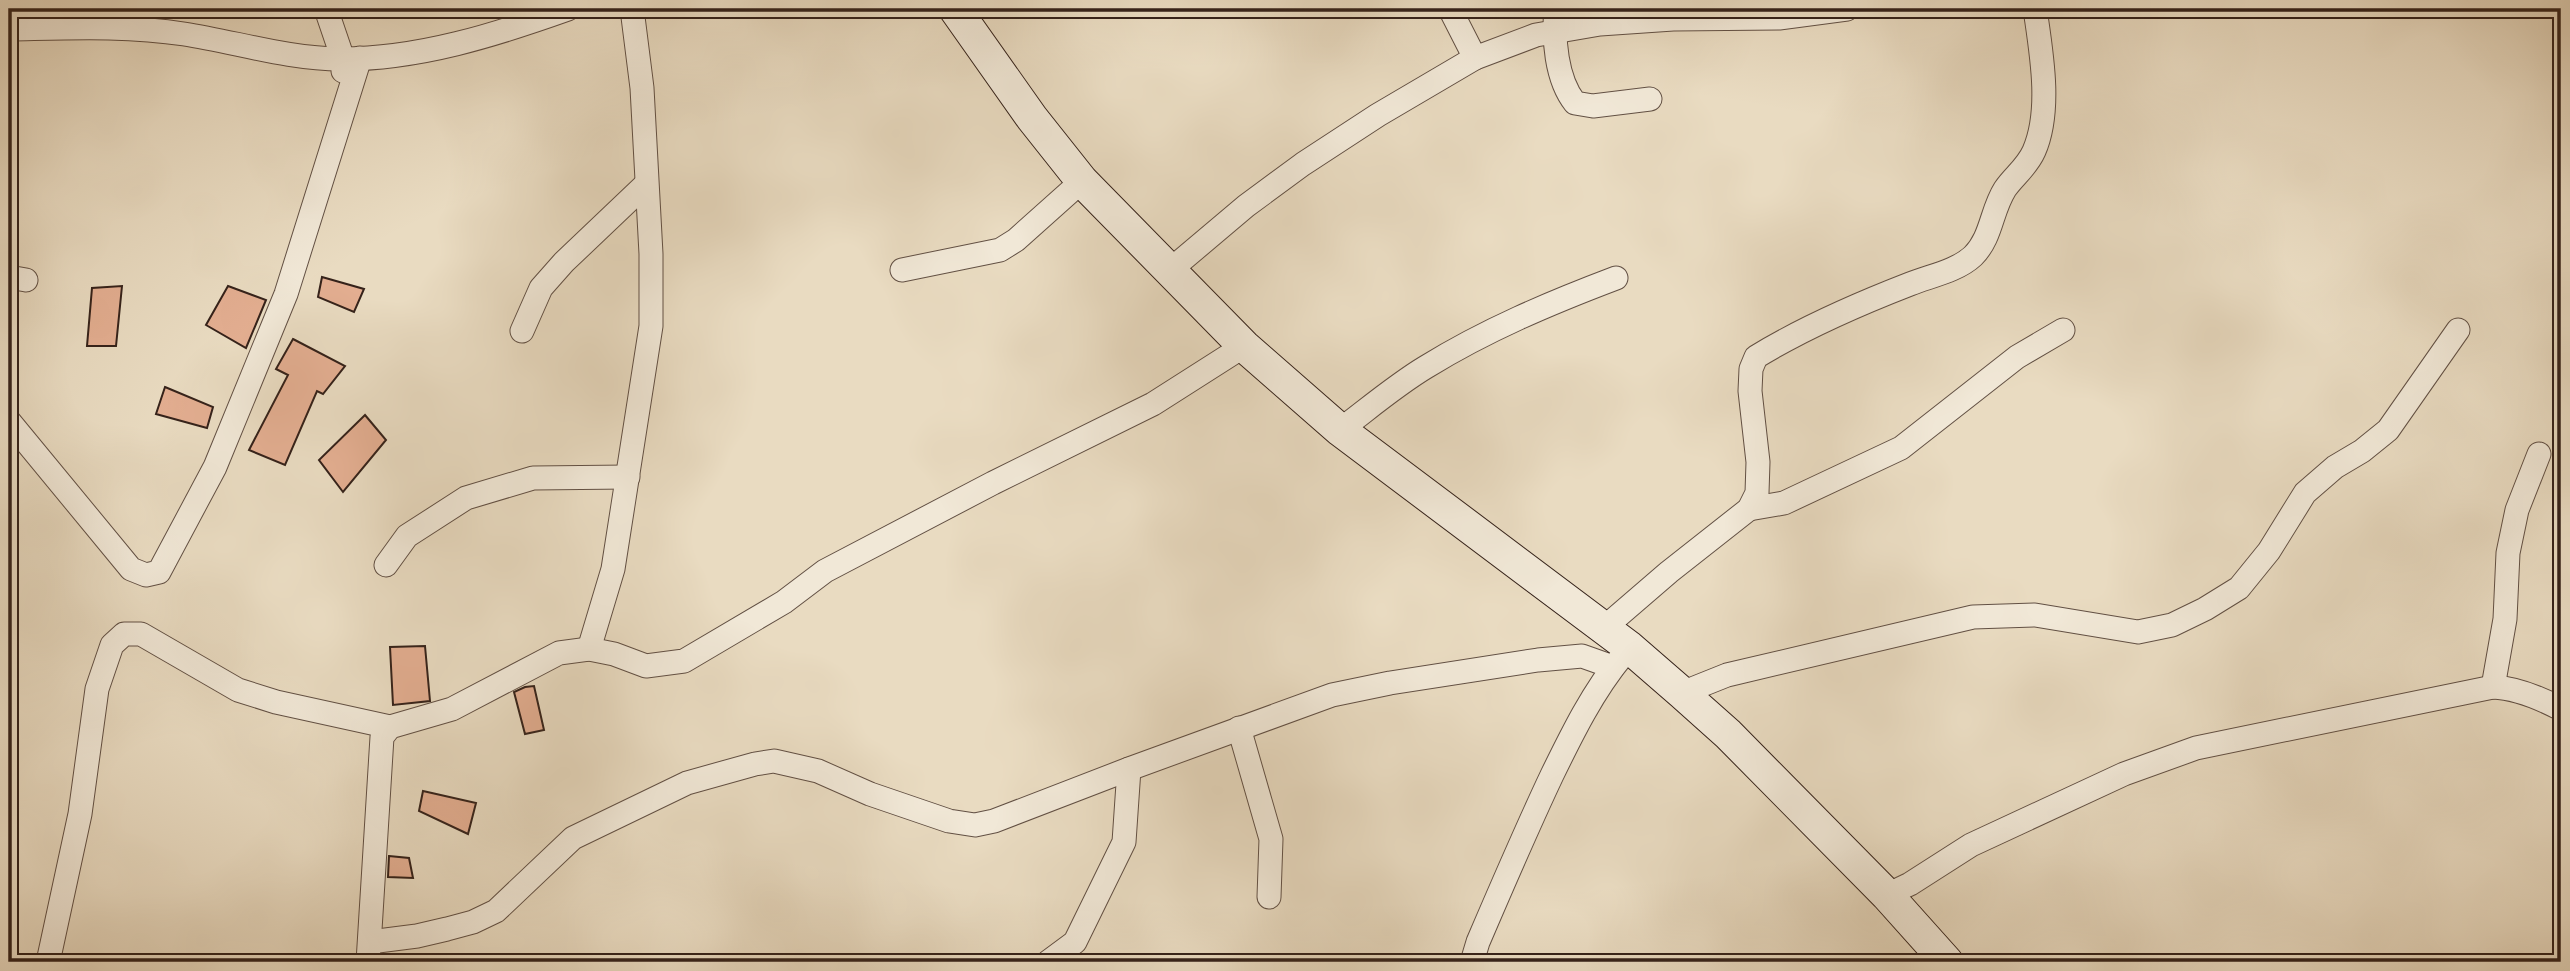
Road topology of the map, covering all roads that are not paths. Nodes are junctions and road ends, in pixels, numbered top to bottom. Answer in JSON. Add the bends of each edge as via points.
{"nodes":[{"id":1,"x":326,"y":9,"type":"edge"},
{"id":2,"x":568,"y":9,"type":"edge"},
{"id":3,"x":632,"y":9,"type":"edge"},
{"id":4,"x":955,"y":9,"type":"edge"},
{"id":5,"x":1450,"y":9,"type":"edge"},
{"id":6,"x":1556,"y":9,"type":"edge"},
{"id":7,"x":1847,"y":9,"type":"edge"},
{"id":8,"x":2035,"y":9,"type":"edge"},
{"id":9,"x":9,"y":29,"type":"edge"},
{"id":10,"x":1554,"y":32,"type":"junction"},
{"id":11,"x":351,"y":58,"type":"junction"},
{"id":12,"x":1475,"y":58,"type":"junction"},
{"id":13,"x":1650,"y":99,"type":"dead end"},
{"id":14,"x":1082,"y":181,"type":"junction"},
{"id":15,"x":646,"y":184,"type":"junction"},
{"id":16,"x":902,"y":270,"type":"dead end"},
{"id":17,"x":1169,"y":271,"type":"junction"},
{"id":18,"x":1616,"y":278,"type":"dead end"},
{"id":19,"x":2063,"y":330,"type":"dead end"},
{"id":20,"x":2458,"y":330,"type":"dead end"},
{"id":21,"x":522,"y":331,"type":"dead end"},
{"id":22,"x":1244,"y":346,"type":"junction"},
{"id":23,"x":9,"y":421,"type":"edge"},
{"id":24,"x":1340,"y":430,"type":"junction"},
{"id":25,"x":2539,"y":454,"type":"dead end"},
{"id":26,"x":628,"y":477,"type":"junction"},
{"id":27,"x":1749,"y":509,"type":"junction"},
{"id":28,"x":386,"y":565,"type":"dead end"},
{"id":29,"x":1604,"y":628,"type":"junction"},
{"id":30,"x":590,"y":649,"type":"junction"},
{"id":31,"x":1621,"y":657,"type":"junction"},
{"id":32,"x":2493,"y":687,"type":"junction"},
{"id":33,"x":1682,"y":692,"type":"junction"},
{"id":34,"x":2561,"y":709,"type":"edge"},
{"id":35,"x":390,"y":727,"type":"junction"},
{"id":36,"x":1239,"y":728,"type":"junction"},
{"id":37,"x":1129,"y":769,"type":"junction"},
{"id":38,"x":1887,"y":895,"type":"junction"},
{"id":39,"x":1269,"y":897,"type":"dead end"},
{"id":40,"x":369,"y":952,"type":"edge"},
{"id":41,"x":48,"y":962,"type":"edge"},
{"id":42,"x":1048,"y":962,"type":"edge"},
{"id":43,"x":1472,"y":962,"type":"edge"},
{"id":44,"x":1947,"y":962,"type":"edge"}],
"edges":[{"from":1,"to":11,"type":"street"},
{"from":2,"to":11,"type":"street","via":[[451,46]]},
{"from":3,"to":15,"type":"street","via":[[642,88]]},
{"from":4,"to":14,"type":"main road"},
{"from":5,"to":12,"type":"street"},
{"from":6,"to":10,"type":"street"},
{"from":7,"to":10,"type":"street","via":[[1779,18],[1600,24]]},
{"from":8,"to":27,"type":"street","via":[[2042,59],[2041,121],[2035,149],[2004,190],[1986,241],[1962,265],[1908,284],[1756,357],[1750,391],[1757,493]]},
{"from":9,"to":11,"type":"street","via":[[137,28],[315,58]]},
{"from":10,"to":12,"type":"street"},
{"from":10,"to":13,"type":"street","via":[[1566,91],[1575,103],[1593,106]]},
{"from":11,"to":23,"type":"street","via":[[343,112],[286,293],[215,467],[159,572],[146,575],[131,569]]},
{"from":12,"to":17,"type":"street","via":[[1303,164]]},
{"from":14,"to":16,"type":"street","via":[[1000,250]]},
{"from":14,"to":17,"type":"main road"},
{"from":15,"to":21,"type":"street","via":[[541,288]]},
{"from":15,"to":26,"type":"street","via":[[652,254],[651,326]]},
{"from":17,"to":22,"type":"main road"},
{"from":18,"to":24,"type":"street","via":[[1475,338],[1424,368]]},
{"from":19,"to":27,"type":"street","via":[[2017,357],[1900,448],[1784,503]]},
{"from":20,"to":33,"type":"street","via":[[2388,430],[2305,493],[2269,551],[2239,587],[2172,625],[2138,632],[2035,615],[1973,617],[1727,676]]},
{"from":22,"to":24,"type":"main road"},
{"from":22,"to":30,"type":"street","via":[[1153,404],[825,570],[784,602],[684,661],[646,666]]},
{"from":24,"to":29,"type":"main road"},
{"from":25,"to":32,"type":"street","via":[[2517,510],[2508,553],[2505,619]]},
{"from":26,"to":28,"type":"street","via":[[533,478],[466,498],[408,536]]},
{"from":26,"to":30,"type":"street","via":[[613,569]]},
{"from":27,"to":29,"type":"street"},
{"from":29,"to":31,"type":"main road"},
{"from":30,"to":35,"type":"street","via":[[559,653],[452,709]]},
{"from":31,"to":33,"type":"main road"},
{"from":31,"to":36,"type":"street","via":[[1538,660],[1390,682],[1332,695]]},
{"from":31,"to":43,"type":"street","via":[[1566,746]]},
{"from":32,"to":34,"type":"street"},
{"from":32,"to":38,"type":"street","via":[[2196,748],[2124,774],[1971,845]]},
{"from":33,"to":38,"type":"main road"},
{"from":35,"to":40,"type":"street","via":[[382,737]]},
{"from":35,"to":41,"type":"street","via":[[238,690],[141,634],[124,634],[112,645],[97,688],[80,814]]},
{"from":36,"to":37,"type":"street"},
{"from":36,"to":39,"type":"street","via":[[1271,839]]},
{"from":37,"to":40,"type":"street","via":[[975,825],[949,821],[795,764],[755,764],[687,783],[573,838],[496,911]]},
{"from":37,"to":42,"type":"street","via":[[1124,842],[1075,942]]},
{"from":38,"to":44,"type":"main road"}]}
